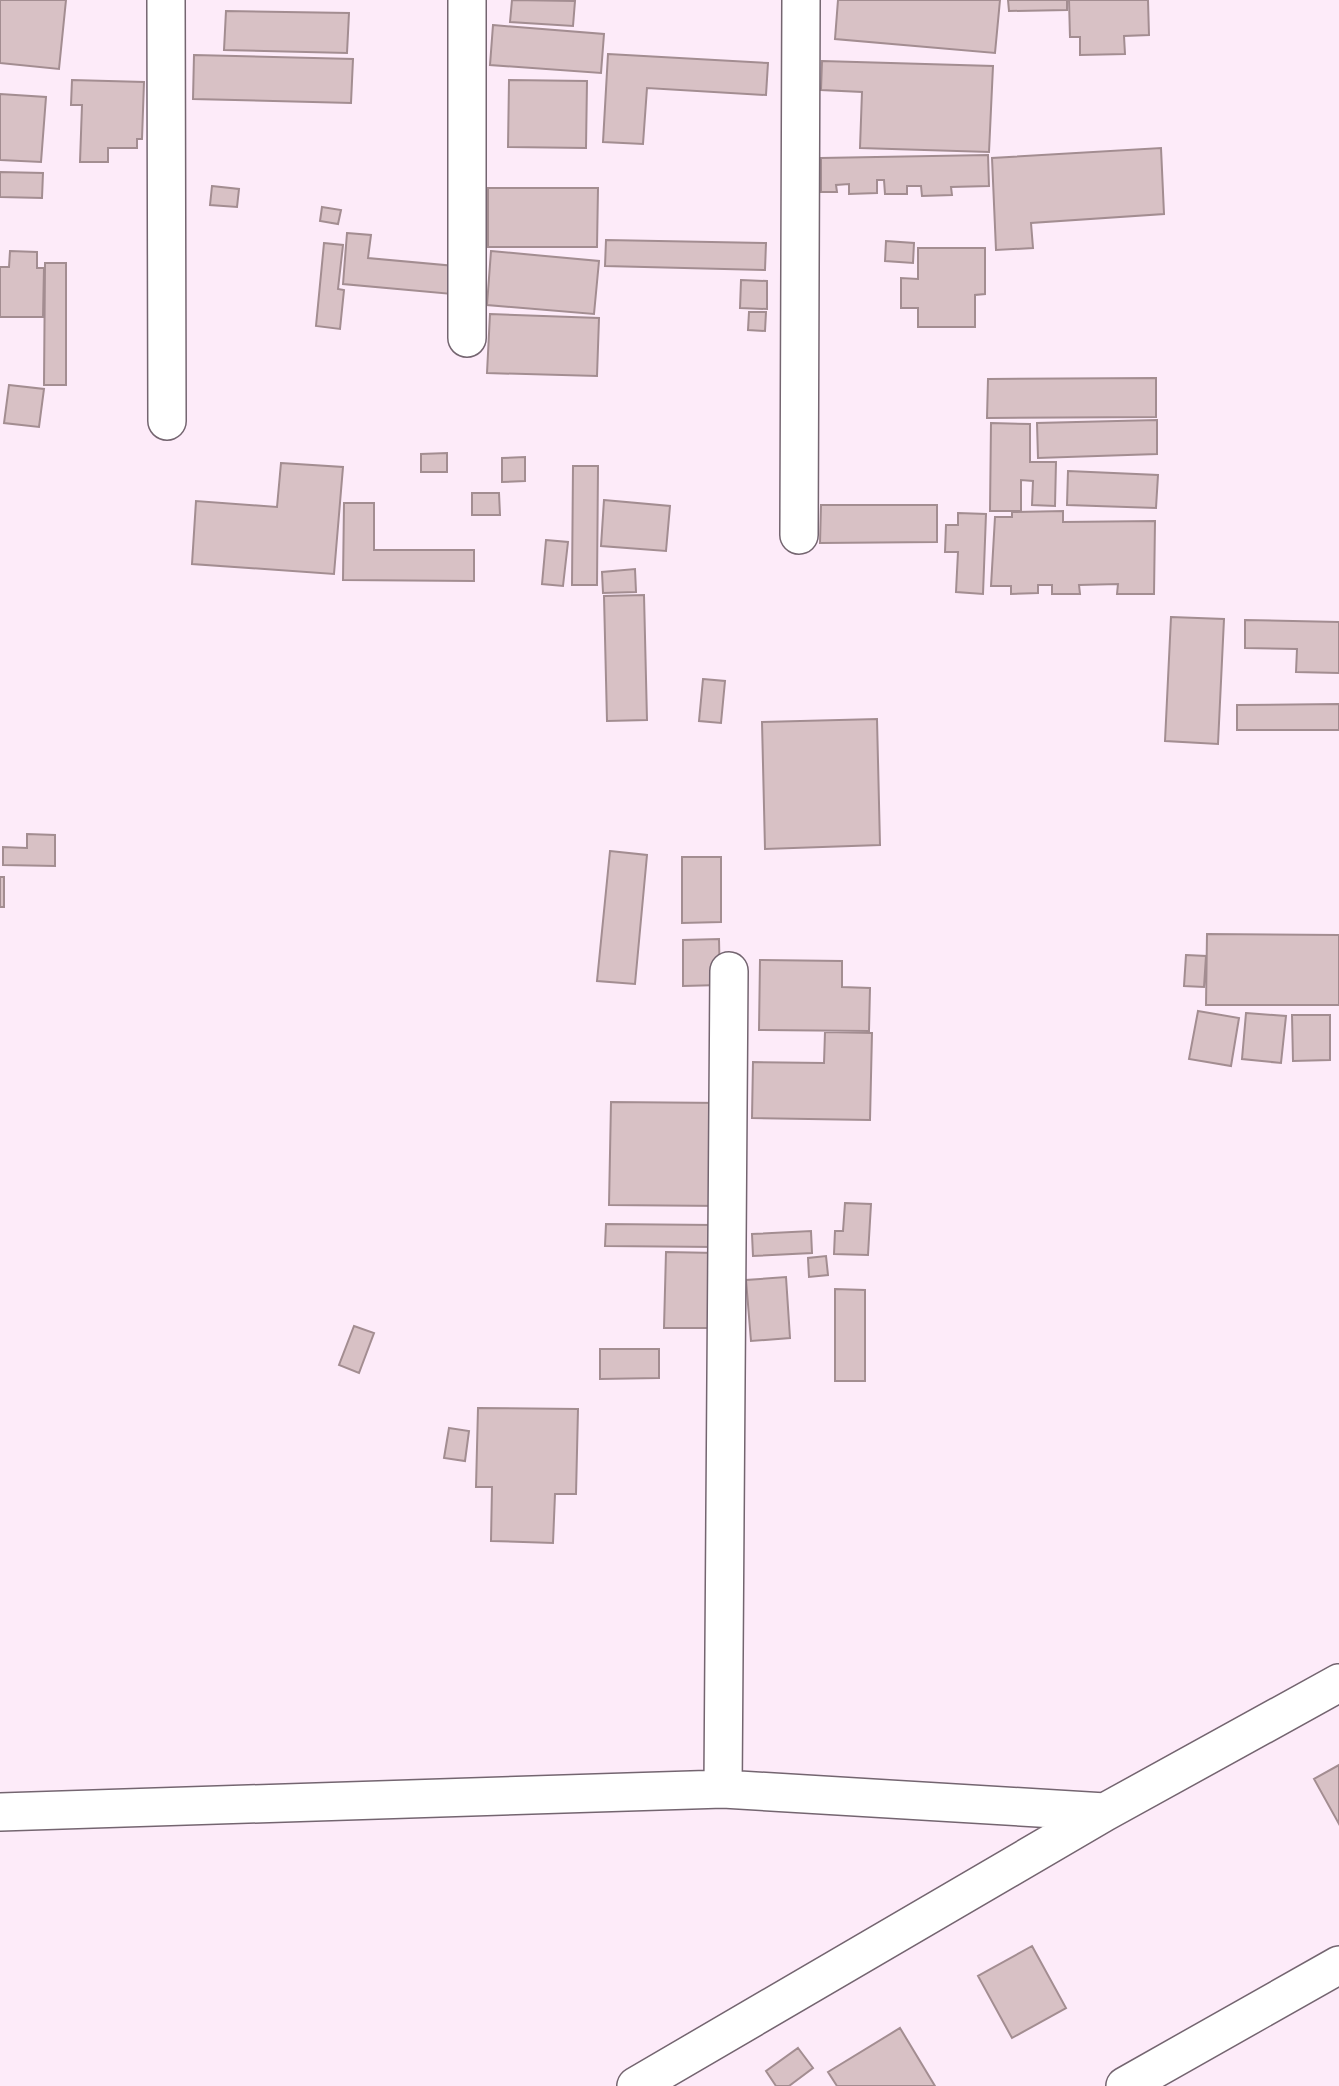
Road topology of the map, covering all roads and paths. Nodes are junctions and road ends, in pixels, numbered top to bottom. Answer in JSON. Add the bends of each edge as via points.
{"nodes":[{"id":1,"x":166,"y":0,"type":"edge"},
{"id":2,"x":467,"y":0,"type":"edge"},
{"id":3,"x":801,"y":0,"type":"edge"},
{"id":4,"x":467,"y":338,"type":"dead end"},
{"id":5,"x":167,"y":421,"type":"dead end"},
{"id":6,"x":799,"y":535,"type":"dead end"},
{"id":7,"x":729,"y":971,"type":"dead end"},
{"id":8,"x":1339,"y":1683,"type":"edge"},
{"id":9,"x":723,"y":1789,"type":"junction"},
{"id":10,"x":0,"y":1812,"type":"edge"},
{"id":11,"x":1105,"y":1812,"type":"junction"},
{"id":12,"x":1339,"y":1965,"type":"edge"},
{"id":13,"x":687,"y":2073,"type":"edge"},
{"id":14,"x":636,"y":2086,"type":"edge"},
{"id":15,"x":1125,"y":2086,"type":"edge"}],
"edges":[{"from":1,"to":5,"type":"street"},
{"from":2,"to":4,"type":"street"},
{"from":3,"to":6,"type":"street"},
{"from":7,"to":9,"type":"street"},
{"from":8,"to":11,"type":"street"},
{"from":9,"to":10,"type":"street"},
{"from":9,"to":11,"type":"street"},
{"from":11,"to":13,"type":"street"},
{"from":12,"to":15,"type":"street"},
{"from":13,"to":14,"type":"street"}]}
